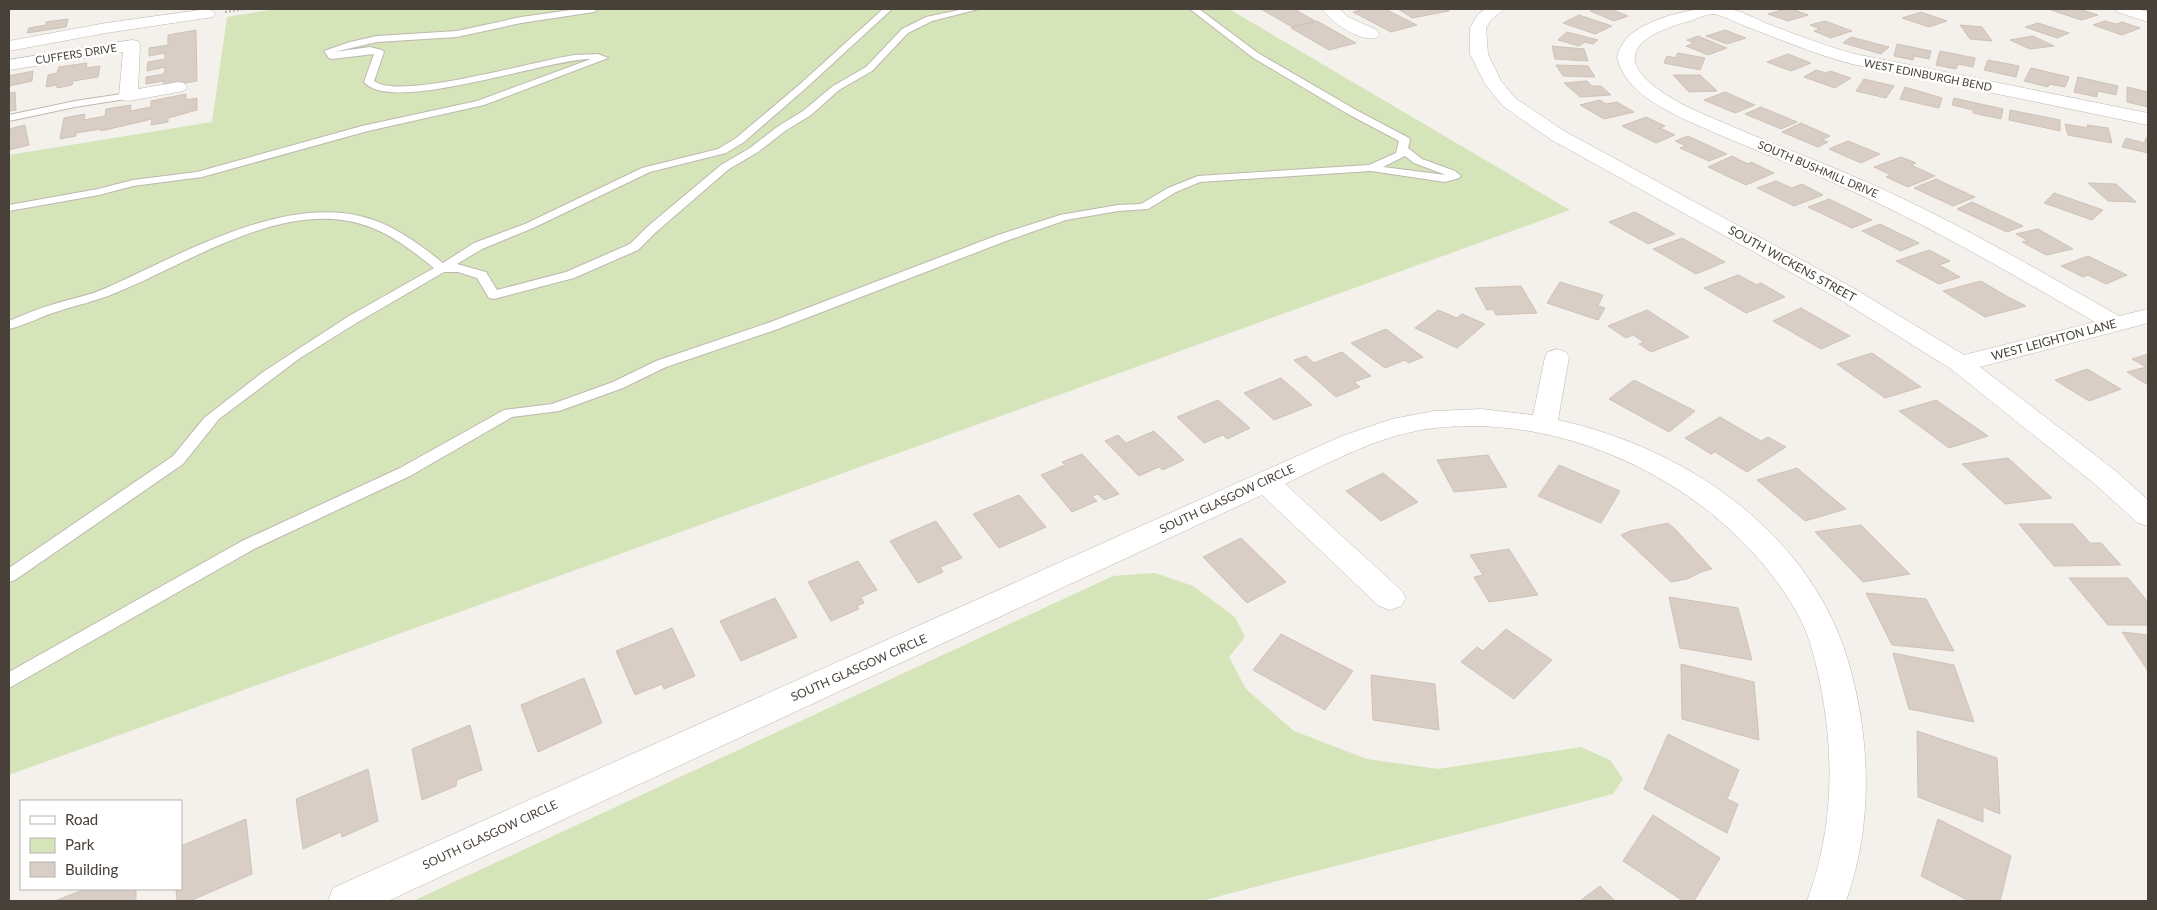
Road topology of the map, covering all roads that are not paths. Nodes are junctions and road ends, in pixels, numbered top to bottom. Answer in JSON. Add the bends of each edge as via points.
{"nodes":[{"id":1,"x":110,"y":9,"type":"edge"},
{"id":2,"x":594,"y":9,"type":"edge"},
{"id":3,"x":888,"y":9,"type":"edge"},
{"id":4,"x":975,"y":9,"type":"edge"},
{"id":5,"x":1194,"y":9,"type":"edge"},
{"id":6,"x":1331,"y":9,"type":"edge"},
{"id":7,"x":1496,"y":9,"type":"edge"},
{"id":8,"x":1714,"y":9,"type":"edge"},
{"id":9,"x":2122,"y":9,"type":"edge"},
{"id":10,"x":207,"y":14,"type":"dead end"},
{"id":11,"x":2148,"y":17,"type":"edge"},
{"id":12,"x":106,"y":28,"type":"junction"},
{"id":13,"x":1371,"y":34,"type":"dead end"},
{"id":14,"x":9,"y":46,"type":"edge"},
{"id":15,"x":9,"y":65,"type":"edge"},
{"id":16,"x":178,"y":88,"type":"dead end"},
{"id":17,"x":128,"y":96,"type":"junction"},
{"id":18,"x":9,"y":118,"type":"edge"},
{"id":19,"x":2148,"y":119,"type":"edge"},
{"id":20,"x":1403,"y":148,"type":"junction"},
{"id":21,"x":1371,"y":168,"type":"junction"},
{"id":22,"x":9,"y":208,"type":"edge"},
{"id":23,"x":442,"y":268,"type":"junction"},
{"id":24,"x":2148,"y":316,"type":"edge"},
{"id":25,"x":2115,"y":324,"type":"junction"},
{"id":26,"x":9,"y":325,"type":"edge"},
{"id":27,"x":1557,"y":357,"type":"dead end"},
{"id":28,"x":1960,"y":364,"type":"junction"},
{"id":29,"x":1544,"y":424,"type":"junction"},
{"id":30,"x":1266,"y":482,"type":"junction"},
{"id":31,"x":2148,"y":516,"type":"edge"},
{"id":32,"x":9,"y":576,"type":"edge"},
{"id":33,"x":1390,"y":598,"type":"dead end"},
{"id":34,"x":9,"y":681,"type":"edge"},
{"id":35,"x":346,"y":901,"type":"edge"},
{"id":36,"x":1827,"y":901,"type":"edge"}],
"edges":[{"from":1,"to":12,"type":"street"},
{"from":2,"to":22,"type":"lane","via":[[457,34],[377,39],[329,51],[332,56],[370,50],[379,52],[369,82],[379,89],[401,91],[564,60],[603,58],[506,95],[366,128],[198,175]]},
{"from":3,"to":23,"type":"lane","via":[[802,87],[740,140],[722,151],[646,170],[529,226],[478,246]]},
{"from":4,"to":23,"type":"lane","via":[[929,19],[905,31],[869,70],[836,88],[807,114],[725,168],[634,247],[610,259],[570,275],[494,295],[482,275],[460,268]]},
{"from":5,"to":20,"type":"lane","via":[[1255,55],[1405,140]]},
{"from":6,"to":13,"type":"street","via":[[1333,14]]},
{"from":7,"to":28,"type":"street","name":"SOUTH WICKENS STREET","via":[[1484,17],[1478,28],[1479,54],[1485,70],[1509,102],[1557,135],[1847,294]]},
{"from":8,"to":19,"type":"street","name":"WEST EDINBURGH BEND","via":[[1818,49],[1860,61]]},
{"from":8,"to":25,"type":"street","name":"SOUTH BUSHMILL DRIVE","via":[[1638,36],[1626,49],[1626,63],[1635,78],[1684,112],[1907,209]]},
{"from":9,"to":11,"type":"street"},
{"from":10,"to":12,"type":"street","name":"CUFFERS DRIVE"},
{"from":12,"to":14,"type":"street","name":"CUFFERS DRIVE"},
{"from":15,"to":17,"type":"street","name":"CUFFERS DRIVE","via":[[132,45]]},
{"from":16,"to":17,"type":"street"},
{"from":17,"to":18,"type":"lane"},
{"from":20,"to":21,"type":"lane","via":[[1401,155]]},
{"from":20,"to":21,"type":"lane","via":[[1418,161],[1455,176],[1445,179]]},
{"from":21,"to":34,"type":"lane","via":[[1198,179],[1172,190],[1144,208],[1118,208],[1064,217],[773,326],[661,364],[618,386],[554,408],[508,413],[405,472],[248,545]]},
{"from":23,"to":26,"type":"lane","via":[[410,242],[374,224],[338,216],[294,217],[199,249],[108,292]]},
{"from":23,"to":32,"type":"lane","via":[[326,336],[249,389],[212,418],[180,458]]},
{"from":24,"to":25,"type":"street","name":"WEST LEIGHTON LANE"},
{"from":25,"to":28,"type":"street","name":"WEST LEIGHTON LANE"},
{"from":27,"to":29,"type":"street"},
{"from":28,"to":31,"type":"street","name":"SOUTH WICKENS STREET","via":[[2106,478]]},
{"from":29,"to":30,"type":"street","name":"SOUTH GLASGOW CIRCLE","via":[[1493,418],[1453,418],[1408,424],[1370,434]]},
{"from":29,"to":36,"type":"street","name":"SOUTH GLASGOW CIRCLE","via":[[1590,437],[1660,465],[1733,513],[1762,541],[1810,607],[1839,689],[1848,764],[1848,808]]},
{"from":30,"to":33,"type":"street"},
{"from":30,"to":35,"type":"street","name":"SOUTH GLASGOW CIRCLE"}]}
